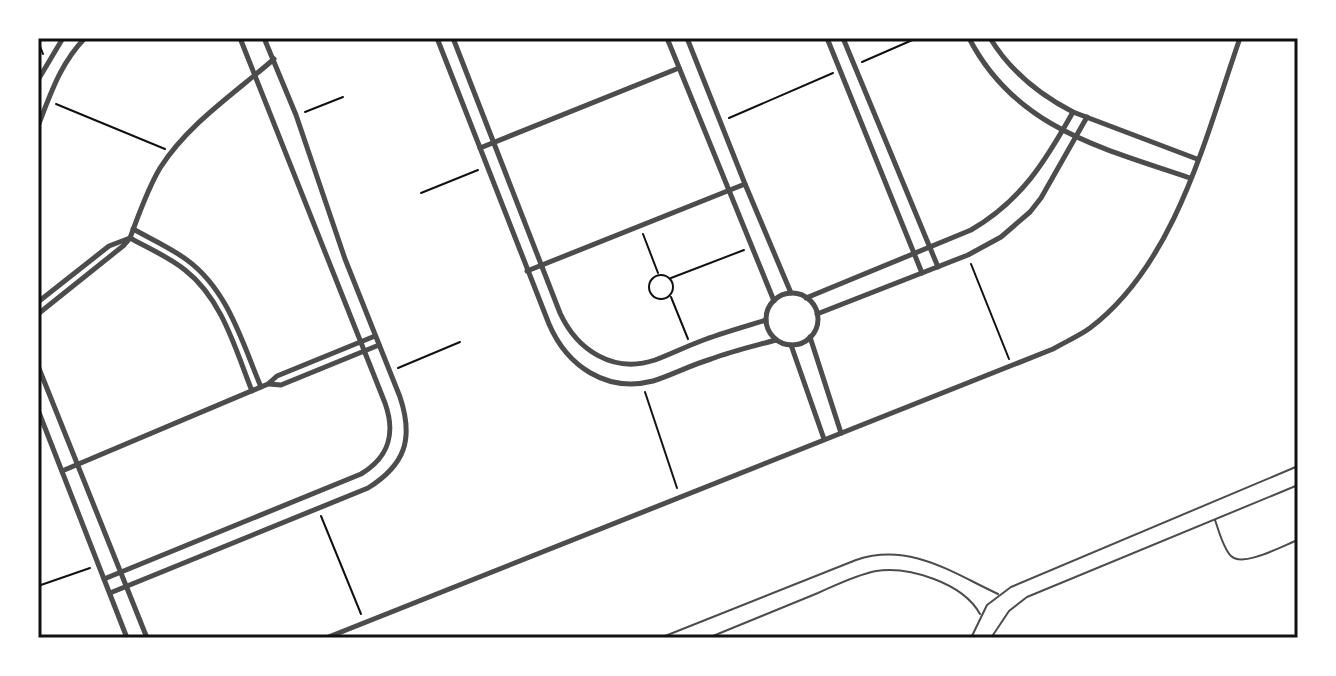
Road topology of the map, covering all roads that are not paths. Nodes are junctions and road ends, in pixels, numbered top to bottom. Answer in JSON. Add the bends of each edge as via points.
{"nodes":[{"id":1,"x":63,"y":38,"type":"edge"},
{"id":2,"x":85,"y":38,"type":"edge"},
{"id":3,"x":240,"y":38,"type":"edge"},
{"id":4,"x":264,"y":38,"type":"edge"},
{"id":5,"x":437,"y":38,"type":"edge"},
{"id":6,"x":453,"y":38,"type":"edge"},
{"id":7,"x":667,"y":38,"type":"edge"},
{"id":8,"x":687,"y":38,"type":"edge"},
{"id":9,"x":827,"y":38,"type":"edge"},
{"id":10,"x":843,"y":38,"type":"edge"},
{"id":11,"x":969,"y":38,"type":"edge"},
{"id":12,"x":990,"y":38,"type":"edge"},
{"id":13,"x":1240,"y":38,"type":"edge"},
{"id":14,"x":274,"y":59,"type":"junction"},
{"id":15,"x":679,"y":68,"type":"junction"},
{"id":16,"x":255,"y":76,"type":"junction"},
{"id":17,"x":38,"y":80,"type":"edge"},
{"id":18,"x":1073,"y":112,"type":"junction"},
{"id":19,"x":1087,"y":117,"type":"junction"},
{"id":20,"x":38,"y":126,"type":"edge"},
{"id":21,"x":1062,"y":131,"type":"junction"},
{"id":22,"x":1076,"y":139,"type":"junction"},
{"id":23,"x":493,"y":143,"type":"junction"},
{"id":24,"x":480,"y":148,"type":"junction"},
{"id":25,"x":1197,"y":159,"type":"junction"},
{"id":26,"x":1190,"y":178,"type":"junction"},
{"id":27,"x":745,"y":184,"type":"junction"},
{"id":28,"x":727,"y":191,"type":"junction"},
{"id":29,"x":133,"y":229,"type":"junction"},
{"id":30,"x":130,"y":238,"type":"junction"},
{"id":31,"x":928,"y":247,"type":"junction"},
{"id":32,"x":912,"y":253,"type":"junction"},
{"id":33,"x":541,"y":265,"type":"junction"},
{"id":34,"x":938,"y":267,"type":"junction"},
{"id":35,"x":527,"y":271,"type":"junction"},
{"id":36,"x":922,"y":273,"type":"junction"},
{"id":37,"x":791,"y":293,"type":"junction"},
{"id":38,"x":806,"y":298,"type":"junction"},
{"id":39,"x":774,"y":301,"type":"junction"},
{"id":40,"x":38,"y":302,"type":"edge"},
{"id":41,"x":38,"y":314,"type":"edge"},
{"id":42,"x":817,"y":314,"type":"junction"},
{"id":43,"x":766,"y":320,"type":"junction"},
{"id":44,"x":375,"y":336,"type":"junction"},
{"id":45,"x":810,"y":337,"type":"junction"},
{"id":46,"x":776,"y":340,"type":"junction"},
{"id":47,"x":361,"y":342,"type":"junction"},
{"id":48,"x":379,"y":345,"type":"junction"},
{"id":49,"x":791,"y":345,"type":"junction"},
{"id":50,"x":364,"y":350,"type":"junction"},
{"id":51,"x":38,"y":366,"type":"edge"},
{"id":52,"x":268,"y":384,"type":"junction"},
{"id":53,"x":261,"y":387,"type":"junction"},
{"id":54,"x":252,"y":391,"type":"junction"},
{"id":55,"x":38,"y":410,"type":"edge"},
{"id":56,"x":841,"y":433,"type":"junction"},
{"id":57,"x":824,"y":439,"type":"junction"},
{"id":58,"x":77,"y":464,"type":"junction"},
{"id":59,"x":1298,"y":466,"type":"edge"},
{"id":60,"x":62,"y":471,"type":"junction"},
{"id":61,"x":1297,"y":486,"type":"edge"},
{"id":62,"x":1298,"y":492,"type":"edge"},
{"id":63,"x":1214,"y":519,"type":"junction"},
{"id":64,"x":1298,"y":540,"type":"edge"},
{"id":65,"x":120,"y":572,"type":"junction"},
{"id":66,"x":104,"y":579,"type":"junction"},
{"id":67,"x":126,"y":587,"type":"junction"},
{"id":68,"x":110,"y":593,"type":"junction"},
{"id":69,"x":999,"y":595,"type":"junction"},
{"id":70,"x":980,"y":615,"type":"junction"},
{"id":71,"x":127,"y":638,"type":"edge"},
{"id":72,"x":147,"y":638,"type":"edge"},
{"id":73,"x":326,"y":638,"type":"edge"},
{"id":74,"x":660,"y":638,"type":"edge"},
{"id":75,"x":708,"y":638,"type":"edge"},
{"id":76,"x":971,"y":638,"type":"edge"},
{"id":77,"x":991,"y":638,"type":"edge"}],
"edges":[{"from":1,"to":17,"type":"street"},
{"from":2,"to":20,"type":"street","via":[[62,66]]},
{"from":3,"to":16,"type":"street"},
{"from":4,"to":14,"type":"street"},
{"from":5,"to":24,"type":"street"},
{"from":6,"to":23,"type":"street"},
{"from":7,"to":15,"type":"street"},
{"from":8,"to":27,"type":"street"},
{"from":9,"to":32,"type":"street"},
{"from":10,"to":31,"type":"street"},
{"from":11,"to":21,"type":"street","via":[[1016,100]]},
{"from":12,"to":18,"type":"street","via":[[1030,85]]},
{"from":13,"to":25,"type":"street"},
{"from":14,"to":16,"type":"street"},
{"from":14,"to":44,"type":"street"},
{"from":15,"to":23,"type":"street"},
{"from":15,"to":28,"type":"street"},
{"from":16,"to":29,"type":"street","via":[[172,152]]},
{"from":16,"to":47,"type":"street"},
{"from":18,"to":19,"type":"street"},
{"from":18,"to":21,"type":"street"},
{"from":19,"to":22,"type":"street"},
{"from":19,"to":25,"type":"street"},
{"from":21,"to":22,"type":"street"},
{"from":21,"to":31,"type":"street","via":[[1031,181],[1003,209],[971,230]]},
{"from":22,"to":26,"type":"street"},
{"from":22,"to":34,"type":"street","via":[[1030,212],[1001,237]]},
{"from":23,"to":24,"type":"street"},
{"from":23,"to":33,"type":"street"},
{"from":24,"to":35,"type":"street"},
{"from":25,"to":26,"type":"street"},
{"from":26,"to":56,"type":"street","via":[[1141,276],[1089,328],[1053,349]]},
{"from":27,"to":28,"type":"street"},
{"from":27,"to":37,"type":"street"},
{"from":28,"to":33,"type":"street"},
{"from":28,"to":39,"type":"street"},
{"from":29,"to":30,"type":"street"},
{"from":29,"to":53,"type":"street","via":[[188,261],[216,288]]},
{"from":30,"to":40,"type":"street","via":[[109,246]]},
{"from":30,"to":41,"type":"street"},
{"from":30,"to":54,"type":"street","via":[[184,268],[209,294]]},
{"from":31,"to":32,"type":"street"},
{"from":31,"to":34,"type":"street"},
{"from":32,"to":36,"type":"street"},
{"from":32,"to":38,"type":"street"},
{"from":33,"to":35,"type":"street"},
{"from":33,"to":43,"type":"street","via":[[568,330],[595,355],[612,362],[640,363]]},
{"from":34,"to":36,"type":"street"},
{"from":35,"to":46,"type":"street","via":[[565,354],[608,381],[642,383]]},
{"from":36,"to":42,"type":"street"},
{"from":37,"to":38,"type":"street"},
{"from":37,"to":39,"type":"street"},
{"from":38,"to":42,"type":"street"},
{"from":39,"to":43,"type":"street"},
{"from":42,"to":45,"type":"street"},
{"from":43,"to":46,"type":"street"},
{"from":44,"to":47,"type":"street"},
{"from":44,"to":48,"type":"street"},
{"from":45,"to":49,"type":"street"},
{"from":45,"to":56,"type":"street"},
{"from":46,"to":49,"type":"street"},
{"from":47,"to":50,"type":"street"},
{"from":47,"to":52,"type":"street"},
{"from":48,"to":50,"type":"street"},
{"from":48,"to":67,"type":"street","via":[[407,418],[400,460],[386,477]]},
{"from":49,"to":57,"type":"street"},
{"from":50,"to":52,"type":"street","via":[[281,385]]},
{"from":50,"to":65,"type":"street","via":[[391,419],[388,444],[375,465]]},
{"from":51,"to":58,"type":"street"},
{"from":52,"to":53,"type":"street"},
{"from":53,"to":54,"type":"street"},
{"from":54,"to":58,"type":"street"},
{"from":55,"to":60,"type":"street"},
{"from":56,"to":57,"type":"street"},
{"from":57,"to":73,"type":"street"},
{"from":58,"to":60,"type":"street"},
{"from":58,"to":65,"type":"street"},
{"from":59,"to":69,"type":"lane"},
{"from":60,"to":66,"type":"street"},
{"from":61,"to":62,"type":"lane"},
{"from":61,"to":63,"type":"lane"},
{"from":63,"to":64,"type":"lane","via":[[1229,554],[1237,560]]},
{"from":63,"to":77,"type":"lane","via":[[1027,597],[1009,611]]},
{"from":65,"to":66,"type":"street"},
{"from":65,"to":67,"type":"street"},
{"from":66,"to":68,"type":"street"},
{"from":67,"to":68,"type":"street"},
{"from":67,"to":72,"type":"street"},
{"from":68,"to":71,"type":"street"},
{"from":69,"to":70,"type":"lane"},
{"from":69,"to":74,"type":"lane","via":[[921,557],[876,554]]},
{"from":70,"to":75,"type":"lane","via":[[975,604],[948,586],[884,570]]},
{"from":70,"to":76,"type":"lane"}]}
